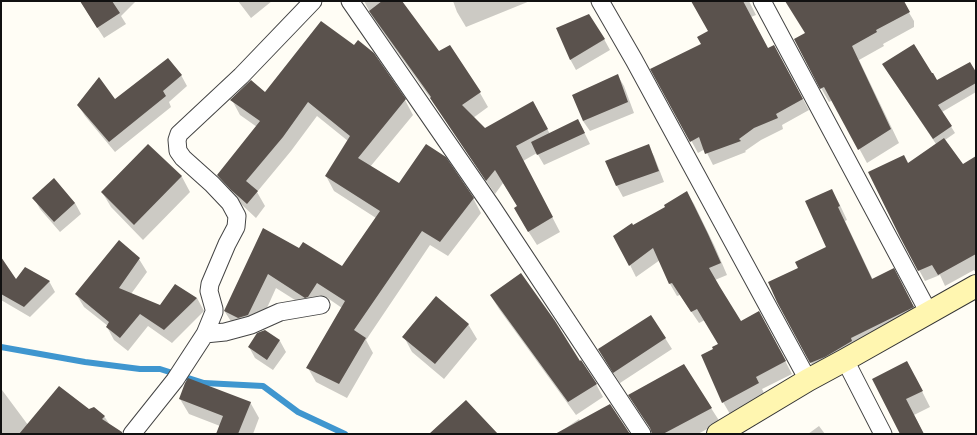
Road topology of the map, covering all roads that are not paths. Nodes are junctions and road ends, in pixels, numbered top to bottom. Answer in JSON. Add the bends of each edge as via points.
{"nodes":[{"id":1,"x":313,"y":1,"type":"edge"},
{"id":2,"x":350,"y":1,"type":"edge"},
{"id":3,"x":600,"y":1,"type":"edge"},
{"id":4,"x":762,"y":1,"type":"edge"},
{"id":5,"x":976,"y":286,"type":"edge"},
{"id":6,"x":321,"y":305,"type":"dead end"},
{"id":7,"x":929,"y":313,"type":"junction"},
{"id":8,"x":205,"y":334,"type":"junction"},
{"id":9,"x":845,"y":360,"type":"junction"},
{"id":10,"x":808,"y":380,"type":"junction"},
{"id":11,"x":132,"y":434,"type":"edge"},
{"id":12,"x":642,"y":434,"type":"edge"},
{"id":13,"x":718,"y":434,"type":"edge"},
{"id":14,"x":883,"y":434,"type":"edge"}],
"edges":[{"from":1,"to":8,"type":"street","via":[[241,76],[179,134],[177,140],[178,151],[183,158],[230,203],[237,216],[236,227],[210,284],[214,312]]},
{"from":2,"to":12,"type":"street","via":[[492,207]]},
{"from":3,"to":10,"type":"street"},
{"from":4,"to":7,"type":"street"},
{"from":5,"to":7,"type":"main road"},
{"from":6,"to":8,"type":"street","via":[[280,312],[232,330]]},
{"from":7,"to":9,"type":"main road"},
{"from":8,"to":11,"type":"street","via":[[175,380]]},
{"from":9,"to":10,"type":"main road"},
{"from":9,"to":14,"type":"street"},
{"from":10,"to":13,"type":"main road"}]}
